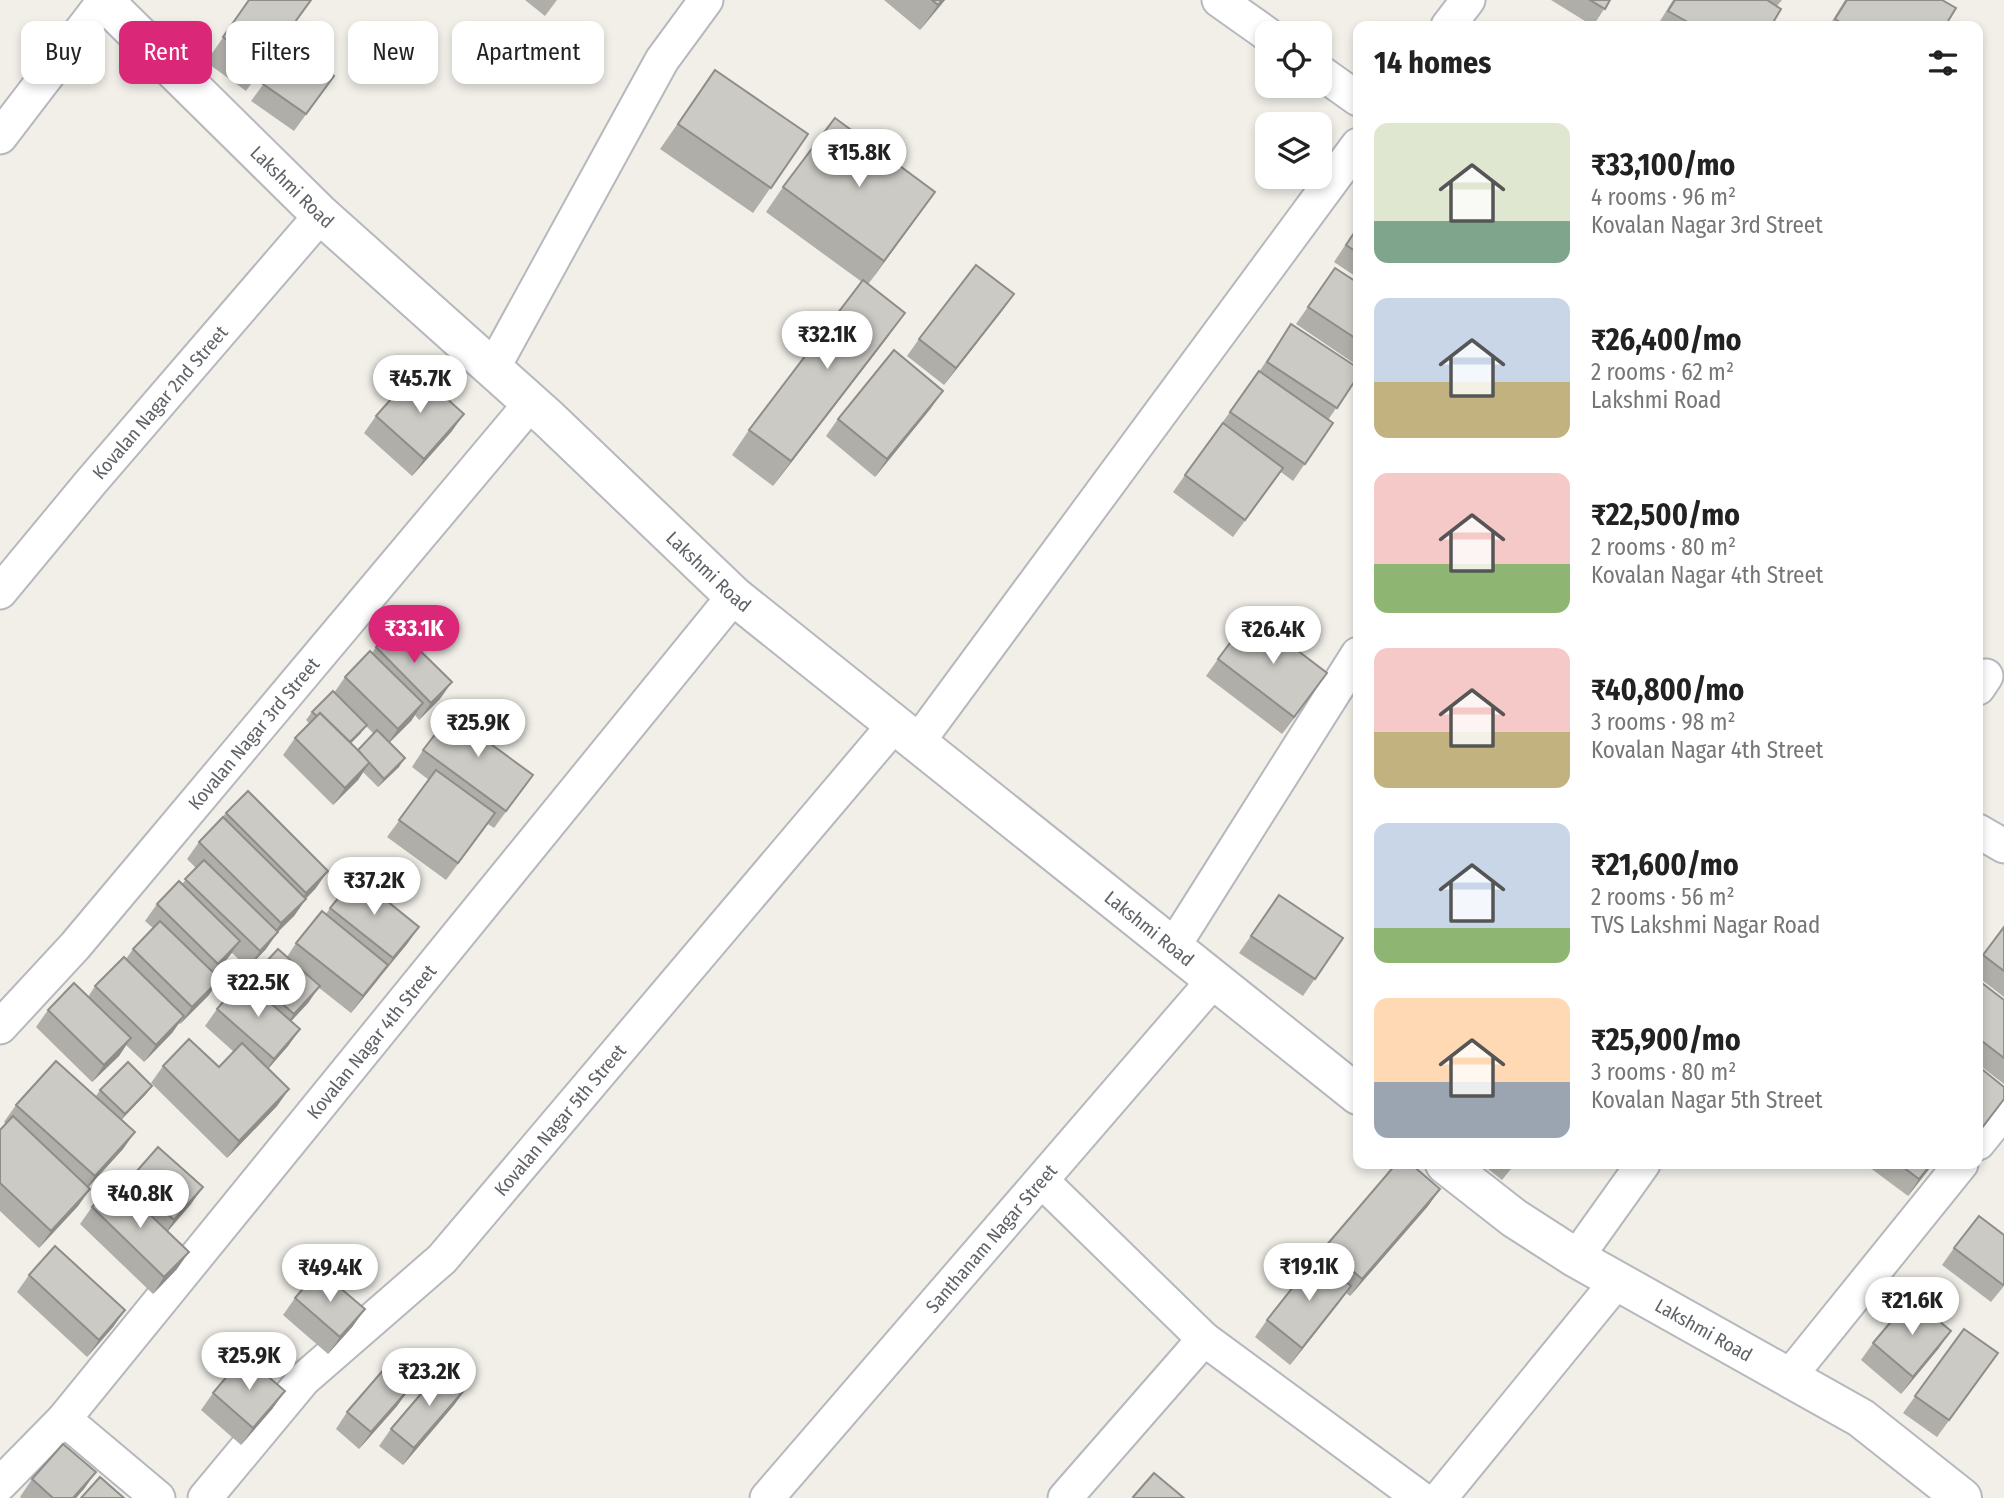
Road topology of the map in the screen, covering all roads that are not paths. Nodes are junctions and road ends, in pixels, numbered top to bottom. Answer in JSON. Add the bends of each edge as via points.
{"nodes":[{"id":1,"x":103,"y":0,"type":"edge"},
{"id":2,"x":706,"y":0,"type":"edge"},
{"id":3,"x":1468,"y":0,"type":"edge"},
{"id":4,"x":1227,"y":2,"type":"edge"},
{"id":5,"x":1452,"y":21,"type":"edge"},
{"id":6,"x":1255,"y":24,"type":"edge"},
{"id":7,"x":1332,"y":81,"type":"edge"},
{"id":8,"x":1353,"y":95,"type":"edge"},
{"id":9,"x":0,"y":137,"type":"edge"},
{"id":10,"x":1353,"y":152,"type":"edge"},
{"id":11,"x":321,"y":215,"type":"junction"},
{"id":12,"x":493,"y":368,"type":"junction"},
{"id":13,"x":531,"y":403,"type":"junction"},
{"id":14,"x":0,"y":592,"type":"edge"},
{"id":15,"x":734,"y":596,"type":"junction"},
{"id":16,"x":1353,"y":662,"type":"edge"},
{"id":17,"x":906,"y":733,"type":"junction"},
{"id":18,"x":1983,"y":834,"type":"edge"},
{"id":19,"x":2004,"y":846,"type":"edge"},
{"id":20,"x":1173,"y":947,"type":"junction"},
{"id":21,"x":1214,"y":980,"type":"junction"},
{"id":22,"x":0,"y":1027,"type":"edge"},
{"id":23,"x":1353,"y":1091,"type":"edge"},
{"id":24,"x":2004,"y":1111,"type":"edge"},
{"id":25,"x":1983,"y":1137,"type":"edge"},
{"id":26,"x":1451,"y":1169,"type":"edge"},
{"id":27,"x":1639,"y":1169,"type":"edge"},
{"id":28,"x":1957,"y":1169,"type":"edge"},
{"id":29,"x":1042,"y":1181,"type":"junction"},
{"id":30,"x":1576,"y":1258,"type":"junction"},
{"id":31,"x":1618,"y":1280,"type":"junction"},
{"id":32,"x":1204,"y":1339,"type":"junction"},
{"id":33,"x":1789,"y":1377,"type":"junction"},
{"id":34,"x":64,"y":1419,"type":"junction"},
{"id":35,"x":0,"y":1484,"type":"edge"},
{"id":36,"x":158,"y":1498,"type":"edge"},
{"id":37,"x":205,"y":1498,"type":"edge"},
{"id":38,"x":768,"y":1498,"type":"edge"},
{"id":39,"x":1065,"y":1498,"type":"edge"},
{"id":40,"x":1420,"y":1498,"type":"edge"},
{"id":41,"x":1440,"y":1498,"type":"edge"},
{"id":42,"x":1962,"y":1498,"type":"edge"}],
"edges":[{"from":1,"to":9,"type":"street"},
{"from":1,"to":11,"type":"street","name":"Lakshmi Road"},
{"from":2,"to":12,"type":"street","via":[[662,60]]},
{"from":3,"to":5,"type":"street"},
{"from":4,"to":6,"type":"street"},
{"from":7,"to":8,"type":"street"},
{"from":10,"to":17,"type":"street","name":"Kovalan Nagar 5th Street"},
{"from":11,"to":12,"type":"street","name":"Lakshmi Road"},
{"from":11,"to":14,"type":"street","name":"Kovalan Nagar 2nd Street"},
{"from":12,"to":13,"type":"street","name":"Lakshmi Road"},
{"from":13,"to":15,"type":"street","name":"Lakshmi Road"},
{"from":13,"to":22,"type":"street","name":"Kovalan Nagar 3rd Street","via":[[75,946]]},
{"from":15,"to":17,"type":"street","name":"Lakshmi Road"},
{"from":15,"to":34,"type":"street","name":"Kovalan Nagar 4th Street"},
{"from":16,"to":20,"type":"street"},
{"from":17,"to":20,"type":"street","name":"Lakshmi Road"},
{"from":17,"to":37,"type":"street","name":"Kovalan Nagar 5th Street","via":[[442,1259],[304,1379]]},
{"from":18,"to":19,"type":"street"},
{"from":20,"to":21,"type":"street","name":"Lakshmi Road"},
{"from":21,"to":23,"type":"street","name":"Lakshmi Road"},
{"from":21,"to":29,"type":"street","name":"Santhanam Nagar Street"},
{"from":24,"to":25,"type":"street"},
{"from":26,"to":30,"type":"street","name":"Lakshmi Road"},
{"from":27,"to":30,"type":"street"},
{"from":28,"to":33,"type":"street"},
{"from":29,"to":32,"type":"street"},
{"from":29,"to":38,"type":"street","name":"Santhanam Nagar Street"},
{"from":30,"to":31,"type":"street","name":"Lakshmi Road"},
{"from":31,"to":33,"type":"street","name":"Lakshmi Road"},
{"from":31,"to":41,"type":"street"},
{"from":32,"to":39,"type":"street"},
{"from":32,"to":40,"type":"street"},
{"from":33,"to":42,"type":"street","name":"Lakshmi Road","via":[[1861,1418]]},
{"from":34,"to":35,"type":"street","name":"Kovalan Nagar 4th Street"},
{"from":34,"to":36,"type":"street"}]}
